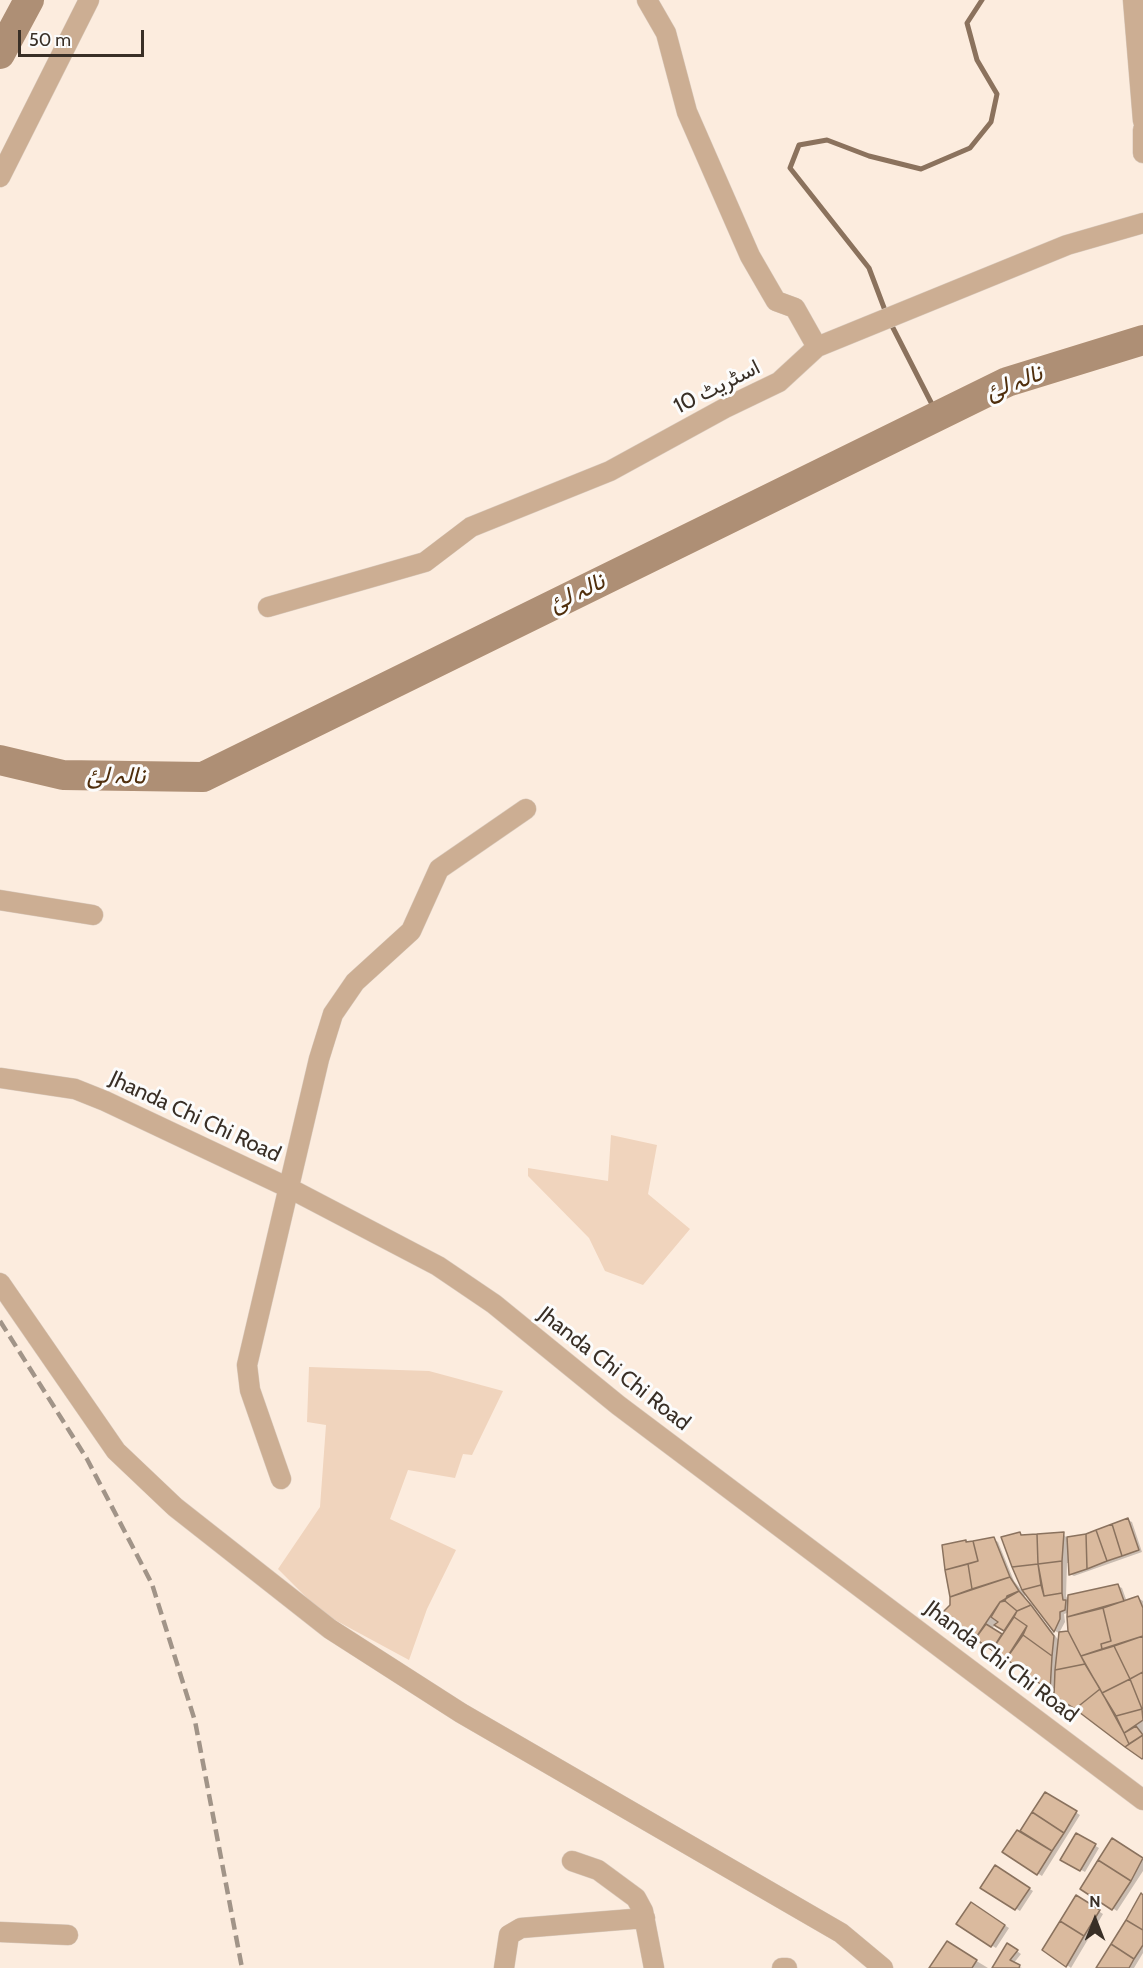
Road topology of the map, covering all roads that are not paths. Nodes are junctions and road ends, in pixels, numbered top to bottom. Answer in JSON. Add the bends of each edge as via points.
{"nodes":[{"id":1,"x":89,"y":0,"type":"edge"},
{"id":2,"x":646,"y":0,"type":"edge"},
{"id":3,"x":1132,"y":0,"type":"edge"},
{"id":4,"x":1143,"y":121,"type":"edge"},
{"id":5,"x":1143,"y":130,"type":"edge"},
{"id":6,"x":1143,"y":153,"type":"edge"},
{"id":7,"x":0,"y":177,"type":"edge"},
{"id":8,"x":1143,"y":223,"type":"edge"},
{"id":9,"x":817,"y":347,"type":"junction"},
{"id":10,"x":268,"y":607,"type":"dead end"},
{"id":11,"x":526,"y":809,"type":"dead end"},
{"id":12,"x":0,"y":900,"type":"edge"},
{"id":13,"x":93,"y":915,"type":"dead end"},
{"id":14,"x":0,"y":1078,"type":"edge"},
{"id":15,"x":289,"y":1188,"type":"junction"},
{"id":16,"x":0,"y":1283,"type":"edge"},
{"id":17,"x":280,"y":1479,"type":"dead end"},
{"id":18,"x":1143,"y":1800,"type":"edge"},
{"id":19,"x":572,"y":1861,"type":"dead end"},
{"id":20,"x":645,"y":1918,"type":"junction"},
{"id":21,"x":0,"y":1932,"type":"edge"},
{"id":22,"x":68,"y":1935,"type":"dead end"},
{"id":23,"x":504,"y":1968,"type":"edge"},
{"id":24,"x":654,"y":1968,"type":"edge"},
{"id":25,"x":883,"y":1968,"type":"edge"}],
"edges":[{"from":1,"to":7,"type":"street"},
{"from":2,"to":9,"type":"street","via":[[666,33],[687,112],[750,256],[776,301],[795,308]]},
{"from":3,"to":4,"type":"street"},
{"from":5,"to":6,"type":"street"},
{"from":8,"to":9,"type":"street","via":[[1067,245]]},
{"from":9,"to":10,"type":"street","name":"اسٹریٹ 10","via":[[779,382],[610,471],[471,527],[424,562]]},
{"from":11,"to":15,"type":"street","via":[[439,869],[411,931],[343,996],[319,1059]]},
{"from":12,"to":13,"type":"street"},
{"from":14,"to":15,"type":"street","name":"Jhanda Chi Chi Road","via":[[75,1089]]},
{"from":15,"to":17,"type":"street","via":[[247,1365],[250,1390]]},
{"from":15,"to":18,"type":"street","name":"Jhanda Chi Chi Road","via":[[438,1266],[494,1304],[618,1405]]},
{"from":16,"to":25,"type":"street","via":[[116,1451],[175,1507],[330,1629],[461,1713],[841,1934]]},
{"from":19,"to":20,"type":"street","via":[[598,1870],[636,1898]]},
{"from":20,"to":23,"type":"street","via":[[521,1929],[508,1935]]},
{"from":20,"to":24,"type":"street"},
{"from":21,"to":22,"type":"street"}]}
